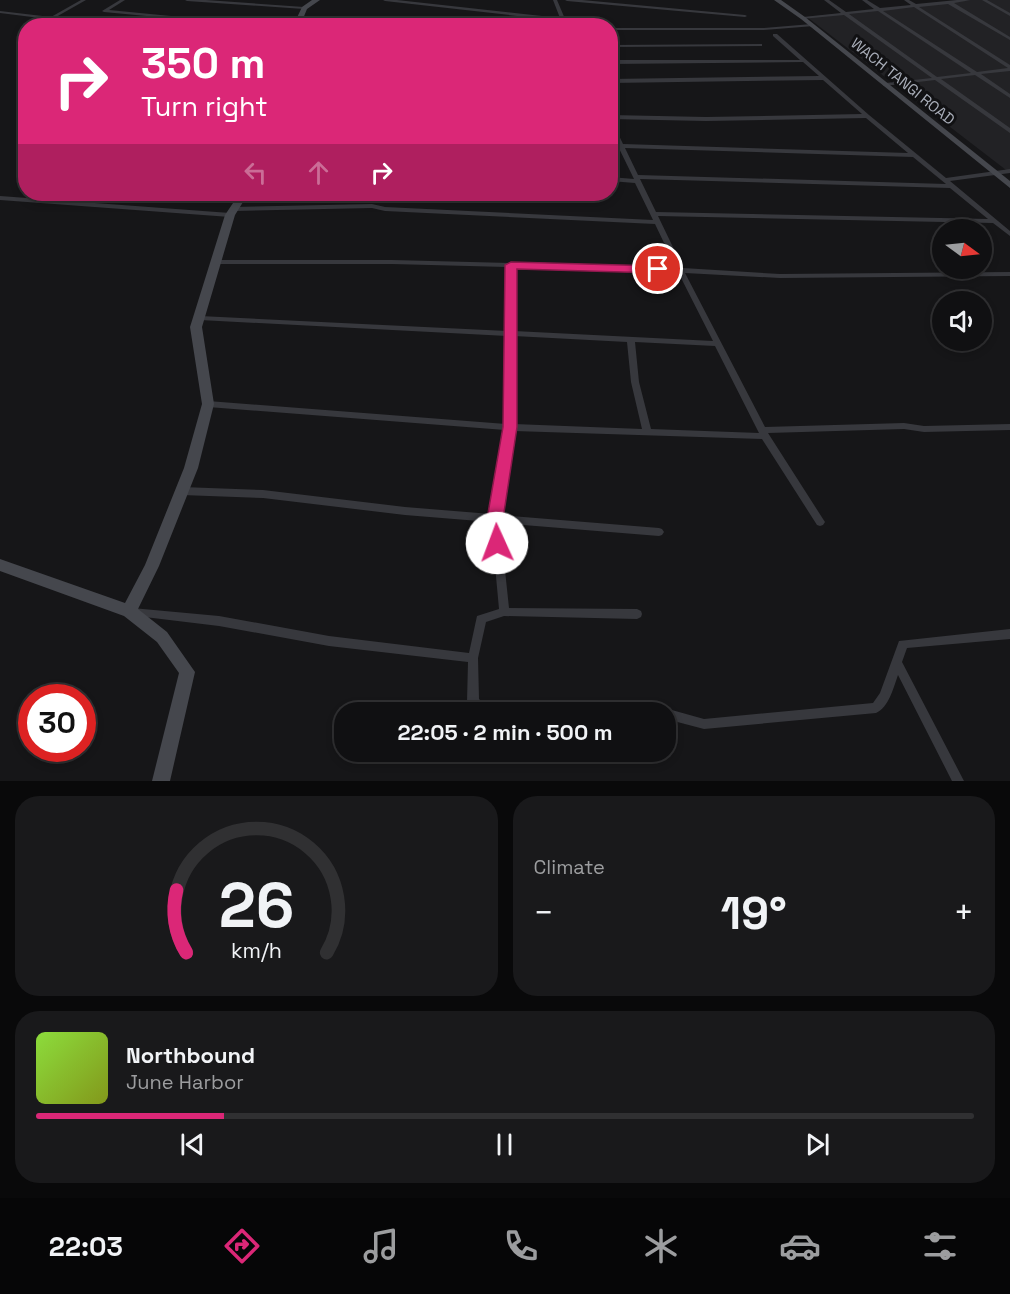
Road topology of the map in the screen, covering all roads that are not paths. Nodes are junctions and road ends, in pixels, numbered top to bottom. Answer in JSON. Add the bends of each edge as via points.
{"nodes":[{"id":1,"x":84,"y":0,"type":"edge"},
{"id":2,"x":123,"y":0,"type":"edge"},
{"id":3,"x":188,"y":0,"type":"edge"},
{"id":4,"x":316,"y":0,"type":"edge"},
{"id":5,"x":385,"y":0,"type":"edge"},
{"id":6,"x":555,"y":0,"type":"edge"},
{"id":7,"x":567,"y":0,"type":"edge"},
{"id":8,"x":777,"y":0,"type":"edge"},
{"id":9,"x":826,"y":0,"type":"edge"},
{"id":10,"x":864,"y":0,"type":"edge"},
{"id":11,"x":906,"y":0,"type":"edge"},
{"id":12,"x":969,"y":0,"type":"edge"},
{"id":13,"x":984,"y":0,"type":"edge"},
{"id":14,"x":948,"y":1,"type":"edge"},
{"id":15,"x":915,"y":6,"type":"junction"},
{"id":16,"x":304,"y":8,"type":"junction"},
{"id":17,"x":878,"y":10,"type":"junction"},
{"id":18,"x":0,"y":12,"type":"edge"},
{"id":19,"x":845,"y":13,"type":"junction"},
{"id":20,"x":1010,"y":15,"type":"edge"},
{"id":21,"x":745,"y":16,"type":"dead end"},
{"id":22,"x":53,"y":17,"type":"junction"},
{"id":23,"x":60,"y":18,"type":"edge"},
{"id":24,"x":183,"y":18,"type":"edge"},
{"id":25,"x":300,"y":18,"type":"edge"},
{"id":26,"x":546,"y":18,"type":"edge"},
{"id":27,"x":563,"y":18,"type":"edge"},
{"id":28,"x":803,"y":18,"type":"junction"},
{"id":29,"x":812,"y":25,"type":"junction"},
{"id":30,"x":618,"y":29,"type":"edge"},
{"id":31,"x":775,"y":36,"type":"dead end"},
{"id":32,"x":1010,"y":39,"type":"edge"},
{"id":33,"x":760,"y":45,"type":"dead end"},
{"id":34,"x":618,"y":46,"type":"edge"},
{"id":35,"x":803,"y":61,"type":"junction"},
{"id":36,"x":618,"y":62,"type":"edge"},
{"id":37,"x":1010,"y":68,"type":"edge"},
{"id":38,"x":977,"y":74,"type":"junction"},
{"id":39,"x":823,"y":78,"type":"junction"},
{"id":40,"x":936,"y":79,"type":"junction"},
{"id":41,"x":618,"y":81,"type":"edge"},
{"id":42,"x":886,"y":85,"type":"junction"},
{"id":43,"x":1010,"y":96,"type":"edge"},
{"id":44,"x":867,"y":116,"type":"junction"},
{"id":45,"x":618,"y":117,"type":"edge"},
{"id":46,"x":1010,"y":132,"type":"edge"},
{"id":47,"x":618,"y":138,"type":"edge"},
{"id":48,"x":618,"y":144,"type":"edge"},
{"id":49,"x":622,"y":145,"type":"junction"},
{"id":50,"x":916,"y":155,"type":"junction"},
{"id":51,"x":1010,"y":171,"type":"edge"},
{"id":52,"x":994,"y":173,"type":"junction"},
{"id":53,"x":637,"y":179,"type":"junction"},
{"id":54,"x":618,"y":180,"type":"edge"},
{"id":55,"x":947,"y":180,"type":"junction"},
{"id":56,"x":1010,"y":185,"type":"edge"},
{"id":57,"x":954,"y":186,"type":"junction"},
{"id":58,"x":0,"y":198,"type":"edge"},
{"id":59,"x":18,"y":199,"type":"edge"},
{"id":60,"x":50,"y":201,"type":"edge"},
{"id":61,"x":239,"y":201,"type":"edge"},
{"id":62,"x":232,"y":212,"type":"junction"},
{"id":63,"x":655,"y":218,"type":"junction"},
{"id":64,"x":995,"y":221,"type":"junction"},
{"id":65,"x":1010,"y":234,"type":"edge"},
{"id":66,"x":214,"y":262,"type":"junction"},
{"id":67,"x":511,"y":265,"type":"junction"},
{"id":68,"x":680,"y":270,"type":"junction"},
{"id":69,"x":1010,"y":274,"type":"edge"},
{"id":70,"x":200,"y":318,"type":"junction"},
{"id":71,"x":511,"y":334,"type":"junction"},
{"id":72,"x":631,"y":340,"type":"junction"},
{"id":73,"x":718,"y":344,"type":"junction"},
{"id":74,"x":208,"y":404,"type":"junction"},
{"id":75,"x":510,"y":427,"type":"junction"},
{"id":76,"x":1010,"y":427,"type":"edge"},
{"id":77,"x":647,"y":432,"type":"junction"},
{"id":78,"x":764,"y":433,"type":"junction"},
{"id":79,"x":182,"y":491,"type":"junction"},
{"id":80,"x":495,"y":519,"type":"junction"},
{"id":81,"x":820,"y":522,"type":"dead end"},
{"id":82,"x":659,"y":532,"type":"dead end"},
{"id":83,"x":0,"y":565,"type":"edge"},
{"id":84,"x":129,"y":611,"type":"junction"},
{"id":85,"x":504,"y":612,"type":"junction"},
{"id":86,"x":637,"y":614,"type":"dead end"},
{"id":87,"x":1010,"y":634,"type":"edge"},
{"id":88,"x":473,"y":658,"type":"junction"},
{"id":89,"x":897,"y":663,"type":"junction"},
{"id":90,"x":473,"y":702,"type":"edge"},
{"id":91,"x":676,"y":717,"type":"edge"},
{"id":92,"x":161,"y":781,"type":"edge"},
{"id":93,"x":958,"y":781,"type":"edge"}],
"edges":[{"from":1,"to":22,"type":"street"},
{"from":2,"to":24,"type":"street","via":[[104,11]]},
{"from":3,"to":16,"type":"street"},
{"from":4,"to":16,"type":"street"},
{"from":5,"to":26,"type":"street"},
{"from":6,"to":27,"type":"street"},
{"from":7,"to":21,"type":"street"},
{"from":8,"to":28,"type":"street","name":"WACH TANGI ROAD"},
{"from":9,"to":19,"type":"street"},
{"from":10,"to":17,"type":"street"},
{"from":11,"to":15,"type":"street"},
{"from":12,"to":14,"type":"street"},
{"from":13,"to":20,"type":"street"},
{"from":14,"to":15,"type":"street"},
{"from":14,"to":32,"type":"street"},
{"from":15,"to":17,"type":"street"},
{"from":15,"to":37,"type":"street"},
{"from":16,"to":25,"type":"street"},
{"from":17,"to":19,"type":"street"},
{"from":17,"to":38,"type":"street"},
{"from":18,"to":22,"type":"street"},
{"from":19,"to":28,"type":"street"},
{"from":19,"to":40,"type":"street"},
{"from":22,"to":23,"type":"street"},
{"from":28,"to":29,"type":"street","name":"WACH TANGI ROAD"},
{"from":29,"to":30,"type":"street","via":[[764,29]]},
{"from":29,"to":42,"type":"street","name":"WACH TANGI ROAD"},
{"from":31,"to":35,"type":"street"},
{"from":33,"to":34,"type":"street"},
{"from":35,"to":36,"type":"street"},
{"from":35,"to":39,"type":"street"},
{"from":37,"to":38,"type":"street"},
{"from":38,"to":40,"type":"street"},
{"from":38,"to":43,"type":"street"},
{"from":39,"to":41,"type":"street"},
{"from":39,"to":44,"type":"street"},
{"from":40,"to":42,"type":"street"},
{"from":40,"to":46,"type":"street"},
{"from":42,"to":52,"type":"street","name":"WACH TANGI ROAD"},
{"from":44,"to":45,"type":"street"},
{"from":44,"to":50,"type":"street"},
{"from":47,"to":49,"type":"street"},
{"from":48,"to":49,"type":"street"},
{"from":49,"to":50,"type":"street"},
{"from":49,"to":53,"type":"street"},
{"from":50,"to":55,"type":"street"},
{"from":51,"to":52,"type":"street"},
{"from":52,"to":55,"type":"street"},
{"from":52,"to":56,"type":"street","name":"WACH TANGI ROAD"},
{"from":53,"to":54,"type":"street"},
{"from":53,"to":57,"type":"street"},
{"from":53,"to":63,"type":"street"},
{"from":55,"to":57,"type":"street"},
{"from":57,"to":64,"type":"street"},
{"from":58,"to":59,"type":"street"},
{"from":60,"to":62,"type":"street"},
{"from":61,"to":62,"type":"street"},
{"from":62,"to":63,"type":"street","via":[[372,206]]},
{"from":62,"to":66,"type":"street"},
{"from":63,"to":64,"type":"street"},
{"from":63,"to":68,"type":"street"},
{"from":64,"to":65,"type":"street"},
{"from":66,"to":67,"type":"street"},
{"from":66,"to":70,"type":"street"},
{"from":67,"to":68,"type":"street"},
{"from":67,"to":71,"type":"street"},
{"from":68,"to":69,"type":"street","via":[[780,276]]},
{"from":68,"to":73,"type":"street"},
{"from":70,"to":71,"type":"street"},
{"from":70,"to":74,"type":"street","via":[[196,327]]},
{"from":71,"to":72,"type":"street"},
{"from":71,"to":75,"type":"street"},
{"from":72,"to":73,"type":"street"},
{"from":72,"to":77,"type":"street"},
{"from":73,"to":78,"type":"street"},
{"from":74,"to":75,"type":"street"},
{"from":74,"to":79,"type":"street"},
{"from":75,"to":77,"type":"street"},
{"from":75,"to":80,"type":"street"},
{"from":76,"to":78,"type":"street","via":[[904,426]]},
{"from":77,"to":78,"type":"street"},
{"from":78,"to":81,"type":"street"},
{"from":79,"to":80,"type":"street","via":[[263,494]]},
{"from":79,"to":84,"type":"street","via":[[153,566]]},
{"from":80,"to":82,"type":"street"},
{"from":80,"to":85,"type":"street"},
{"from":83,"to":84,"type":"street"},
{"from":84,"to":88,"type":"street"},
{"from":84,"to":92,"type":"street","via":[[162,637],[187,672]]},
{"from":85,"to":86,"type":"street"},
{"from":85,"to":88,"type":"street","via":[[481,619]]},
{"from":87,"to":89,"type":"street","via":[[903,645]]},
{"from":88,"to":90,"type":"street"},
{"from":89,"to":91,"type":"street","via":[[885,696],[876,708],[704,724]]},
{"from":89,"to":93,"type":"street"}]}
